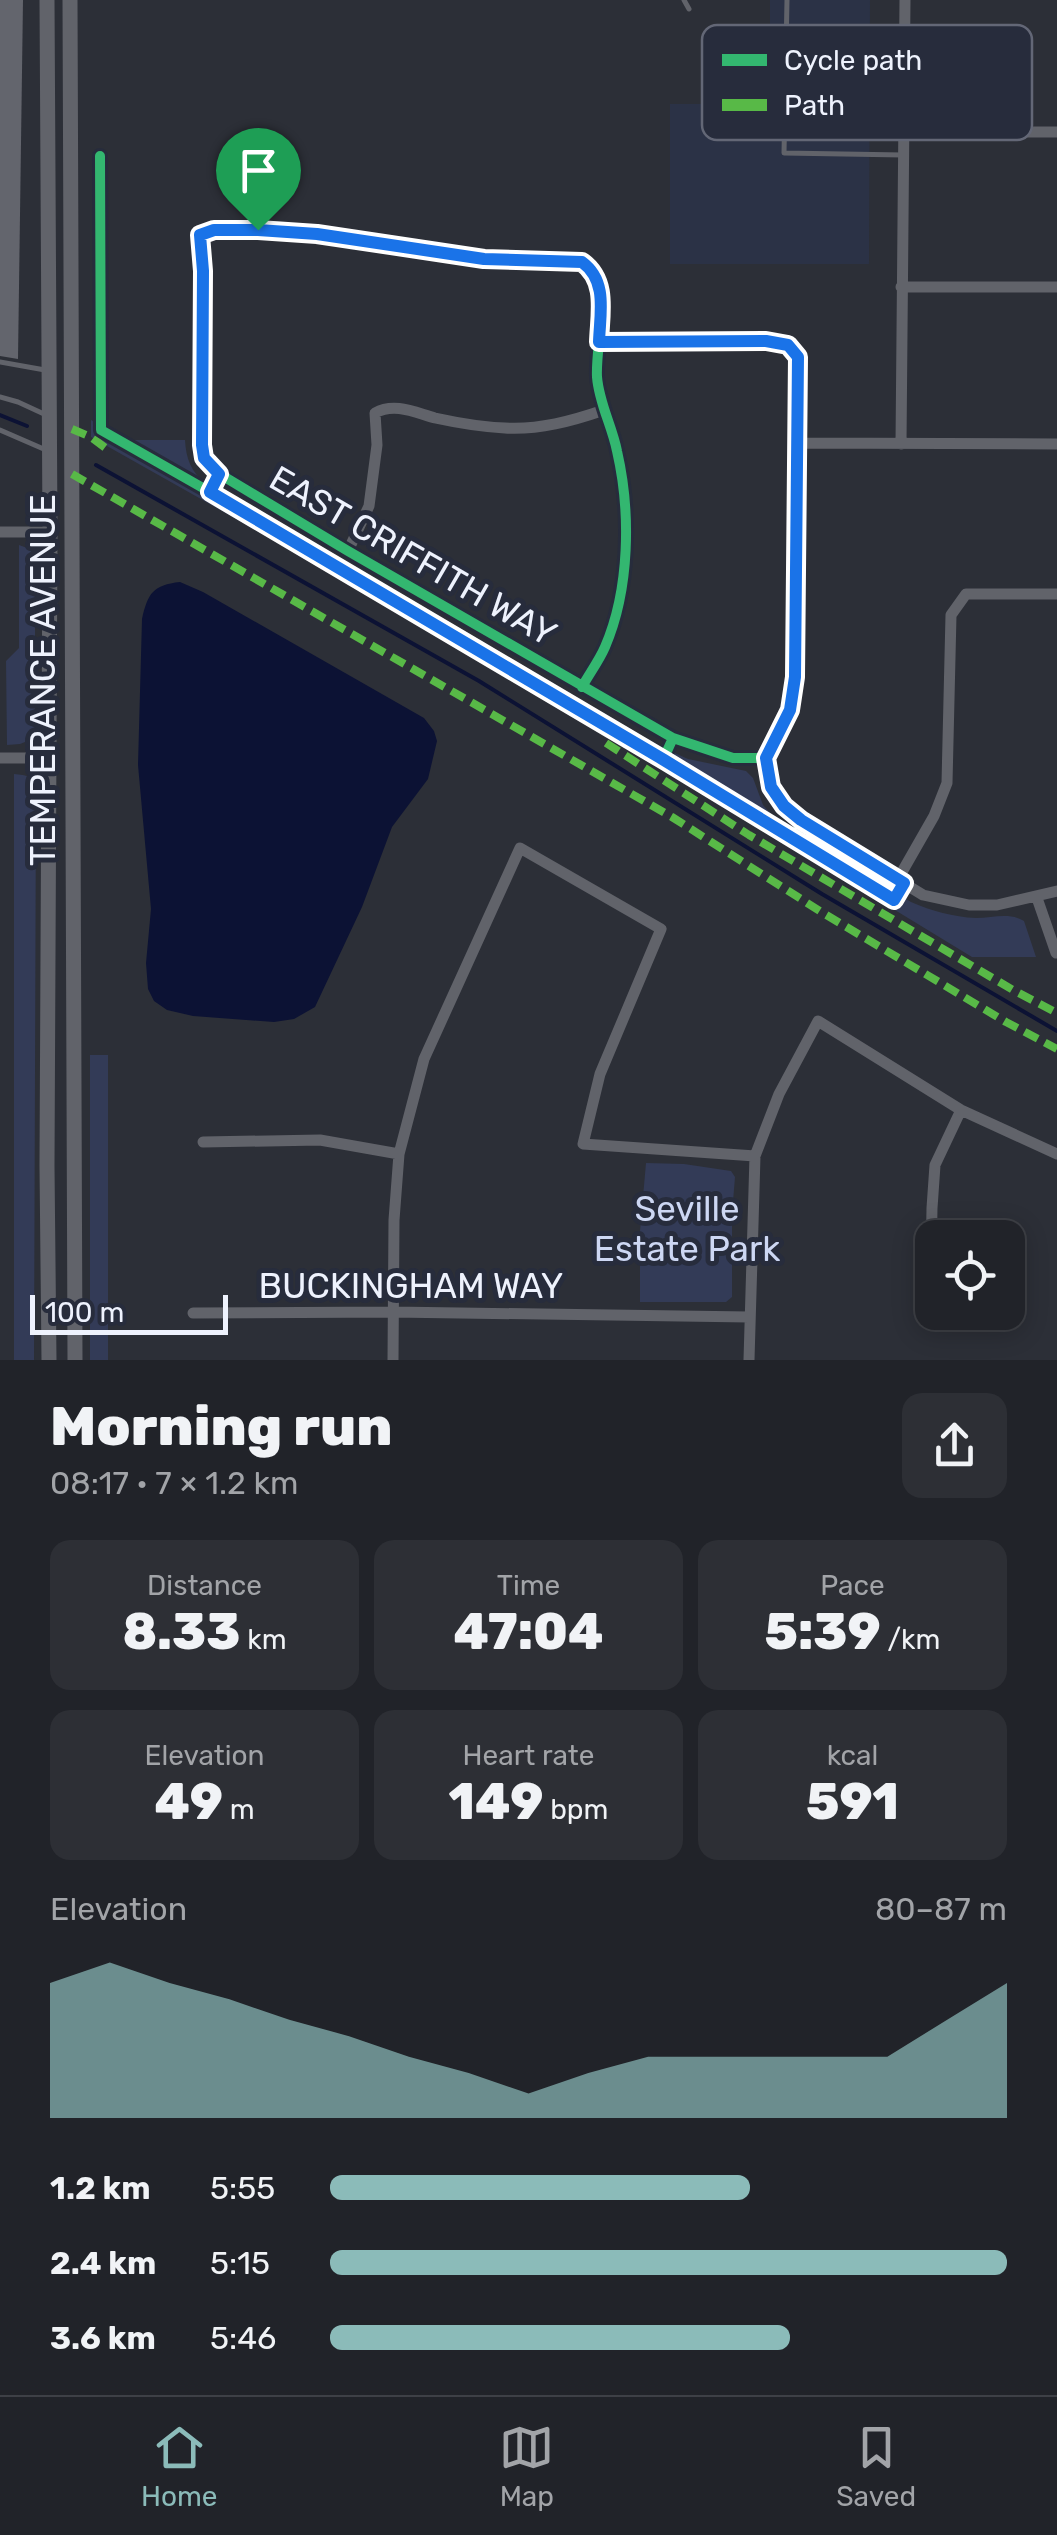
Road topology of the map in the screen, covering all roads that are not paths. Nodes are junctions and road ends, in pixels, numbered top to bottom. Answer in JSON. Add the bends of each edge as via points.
{"nodes":[{"id":1,"x":48,"y":0,"type":"edge"},
{"id":2,"x":70,"y":0,"type":"edge"},
{"id":3,"x":684,"y":0,"type":"edge"},
{"id":4,"x":787,"y":0,"type":"edge"},
{"id":5,"x":905,"y":0,"type":"edge"},
{"id":6,"x":689,"y":9,"type":"dead end"},
{"id":7,"x":787,"y":25,"type":"edge"},
{"id":8,"x":905,"y":25,"type":"edge"},
{"id":9,"x":784,"y":140,"type":"edge"},
{"id":10,"x":903,"y":140,"type":"edge"},
{"id":11,"x":903,"y":155,"type":"junction"},
{"id":12,"x":901,"y":287,"type":"junction"},
{"id":13,"x":1057,"y":287,"type":"edge"},
{"id":14,"x":599,"y":342,"type":"junction"},
{"id":15,"x":0,"y":362,"type":"edge"},
{"id":16,"x":48,"y":370,"type":"junction"},
{"id":17,"x":0,"y":397,"type":"edge"},
{"id":18,"x":604,"y":410,"type":"junction"},
{"id":19,"x":49,"y":416,"type":"junction"},
{"id":20,"x":0,"y":430,"type":"edge"},
{"id":21,"x":797,"y":444,"type":"junction"},
{"id":22,"x":901,"y":444,"type":"junction"},
{"id":23,"x":1057,"y":444,"type":"edge"},
{"id":24,"x":49,"y":452,"type":"junction"},
{"id":25,"x":0,"y":532,"type":"edge"},
{"id":26,"x":50,"y":532,"type":"junction"},
{"id":27,"x":348,"y":552,"type":"junction"},
{"id":28,"x":1057,"y":594,"type":"edge"},
{"id":29,"x":73,"y":667,"type":"junction"},
{"id":30,"x":582,"y":687,"type":"junction"},
{"id":31,"x":0,"y":758,"type":"edge"},
{"id":32,"x":50,"y":758,"type":"junction"},
{"id":33,"x":766,"y":758,"type":"junction"},
{"id":34,"x":898,"y":879,"type":"junction"},
{"id":35,"x":1057,"y":892,"type":"edge"},
{"id":36,"x":1037,"y":898,"type":"junction"},
{"id":37,"x":1056,"y":953,"type":"edge"},
{"id":38,"x":961,"y":1110,"type":"junction"},
{"id":39,"x":203,"y":1142,"type":"dead end"},
{"id":40,"x":399,"y":1154,"type":"junction"},
{"id":41,"x":1057,"y":1154,"type":"edge"},
{"id":42,"x":755,"y":1156,"type":"junction"},
{"id":43,"x":933,"y":1220,"type":"edge"},
{"id":44,"x":393,"y":1312,"type":"junction"},
{"id":45,"x":193,"y":1313,"type":"dead end"},
{"id":46,"x":749,"y":1317,"type":"junction"},
{"id":47,"x":49,"y":1360,"type":"edge"},
{"id":48,"x":74,"y":1360,"type":"edge"},
{"id":49,"x":393,"y":1360,"type":"edge"},
{"id":50,"x":749,"y":1360,"type":"edge"}],
"edges":[{"from":1,"to":16,"type":"main road","name":"TEMPERANCE AVENUE"},
{"from":2,"to":29,"type":"main road","name":"TEMPERANCE AVENUE"},
{"from":3,"to":6,"type":"lane"},
{"from":4,"to":7,"type":"lane"},
{"from":5,"to":8,"type":"street"},
{"from":9,"to":11,"type":"lane","via":[[784,153]]},
{"from":10,"to":11,"type":"street"},
{"from":11,"to":12,"type":"street"},
{"from":12,"to":13,"type":"street"},
{"from":12,"to":22,"type":"street"},
{"from":14,"to":18,"type":"street"},
{"from":14,"to":21,"type":"street","via":[[788,345],[798,357]]},
{"from":14,"to":27,"type":"street","name":"EAST CRIFFITH WAY","via":[[600,284],[582,262],[484,259],[317,234],[200,235],[204,458],[219,474]]},
{"from":15,"to":16,"type":"lane"},
{"from":16,"to":19,"type":"main road","name":"TEMPERANCE AVENUE"},
{"from":17,"to":19,"type":"lane"},
{"from":18,"to":27,"type":"street","via":[[505,428],[402,408],[375,412],[369,506]]},
{"from":18,"to":30,"type":"street","via":[[620,469],[624,566],[605,647]]},
{"from":19,"to":24,"type":"main road","name":"TEMPERANCE AVENUE"},
{"from":20,"to":24,"type":"lane"},
{"from":21,"to":22,"type":"street"},
{"from":21,"to":33,"type":"street","via":[[795,677],[790,710]]},
{"from":22,"to":23,"type":"street"},
{"from":24,"to":26,"type":"main road","name":"TEMPERANCE AVENUE"},
{"from":25,"to":26,"type":"street"},
{"from":26,"to":29,"type":"main road","via":[[64,551],[64,648]]},
{"from":26,"to":32,"type":"main road","name":"TEMPERANCE AVENUE"},
{"from":27,"to":30,"type":"street","name":"EAST CRIFFITH WAY"},
{"from":28,"to":34,"type":"street","via":[[966,594],[951,615],[947,783]]},
{"from":29,"to":48,"type":"main road","name":"TEMPERANCE AVENUE"},
{"from":30,"to":33,"type":"street","name":"EAST CRIFFITH WAY","via":[[673,738],[733,758]]},
{"from":31,"to":32,"type":"street"},
{"from":32,"to":47,"type":"main road","name":"TEMPERANCE AVENUE"},
{"from":33,"to":34,"type":"street","via":[[771,787],[784,806]]},
{"from":34,"to":36,"type":"street","via":[[923,895],[970,905]]},
{"from":35,"to":36,"type":"street"},
{"from":36,"to":37,"type":"street"},
{"from":38,"to":41,"type":"street"},
{"from":38,"to":42,"type":"street","via":[[818,1021]]},
{"from":38,"to":43,"type":"street","via":[[935,1165]]},
{"from":39,"to":40,"type":"street","via":[[320,1140]]},
{"from":40,"to":42,"type":"street","via":[[424,1059],[520,848],[661,929],[600,1074],[584,1144]]},
{"from":40,"to":44,"type":"street"},
{"from":42,"to":46,"type":"street"},
{"from":44,"to":45,"type":"street","name":"BUCKINGHAM WAY"},
{"from":44,"to":46,"type":"street","name":"BUCKINGHAM WAY"},
{"from":44,"to":49,"type":"street"},
{"from":46,"to":50,"type":"street"}]}
